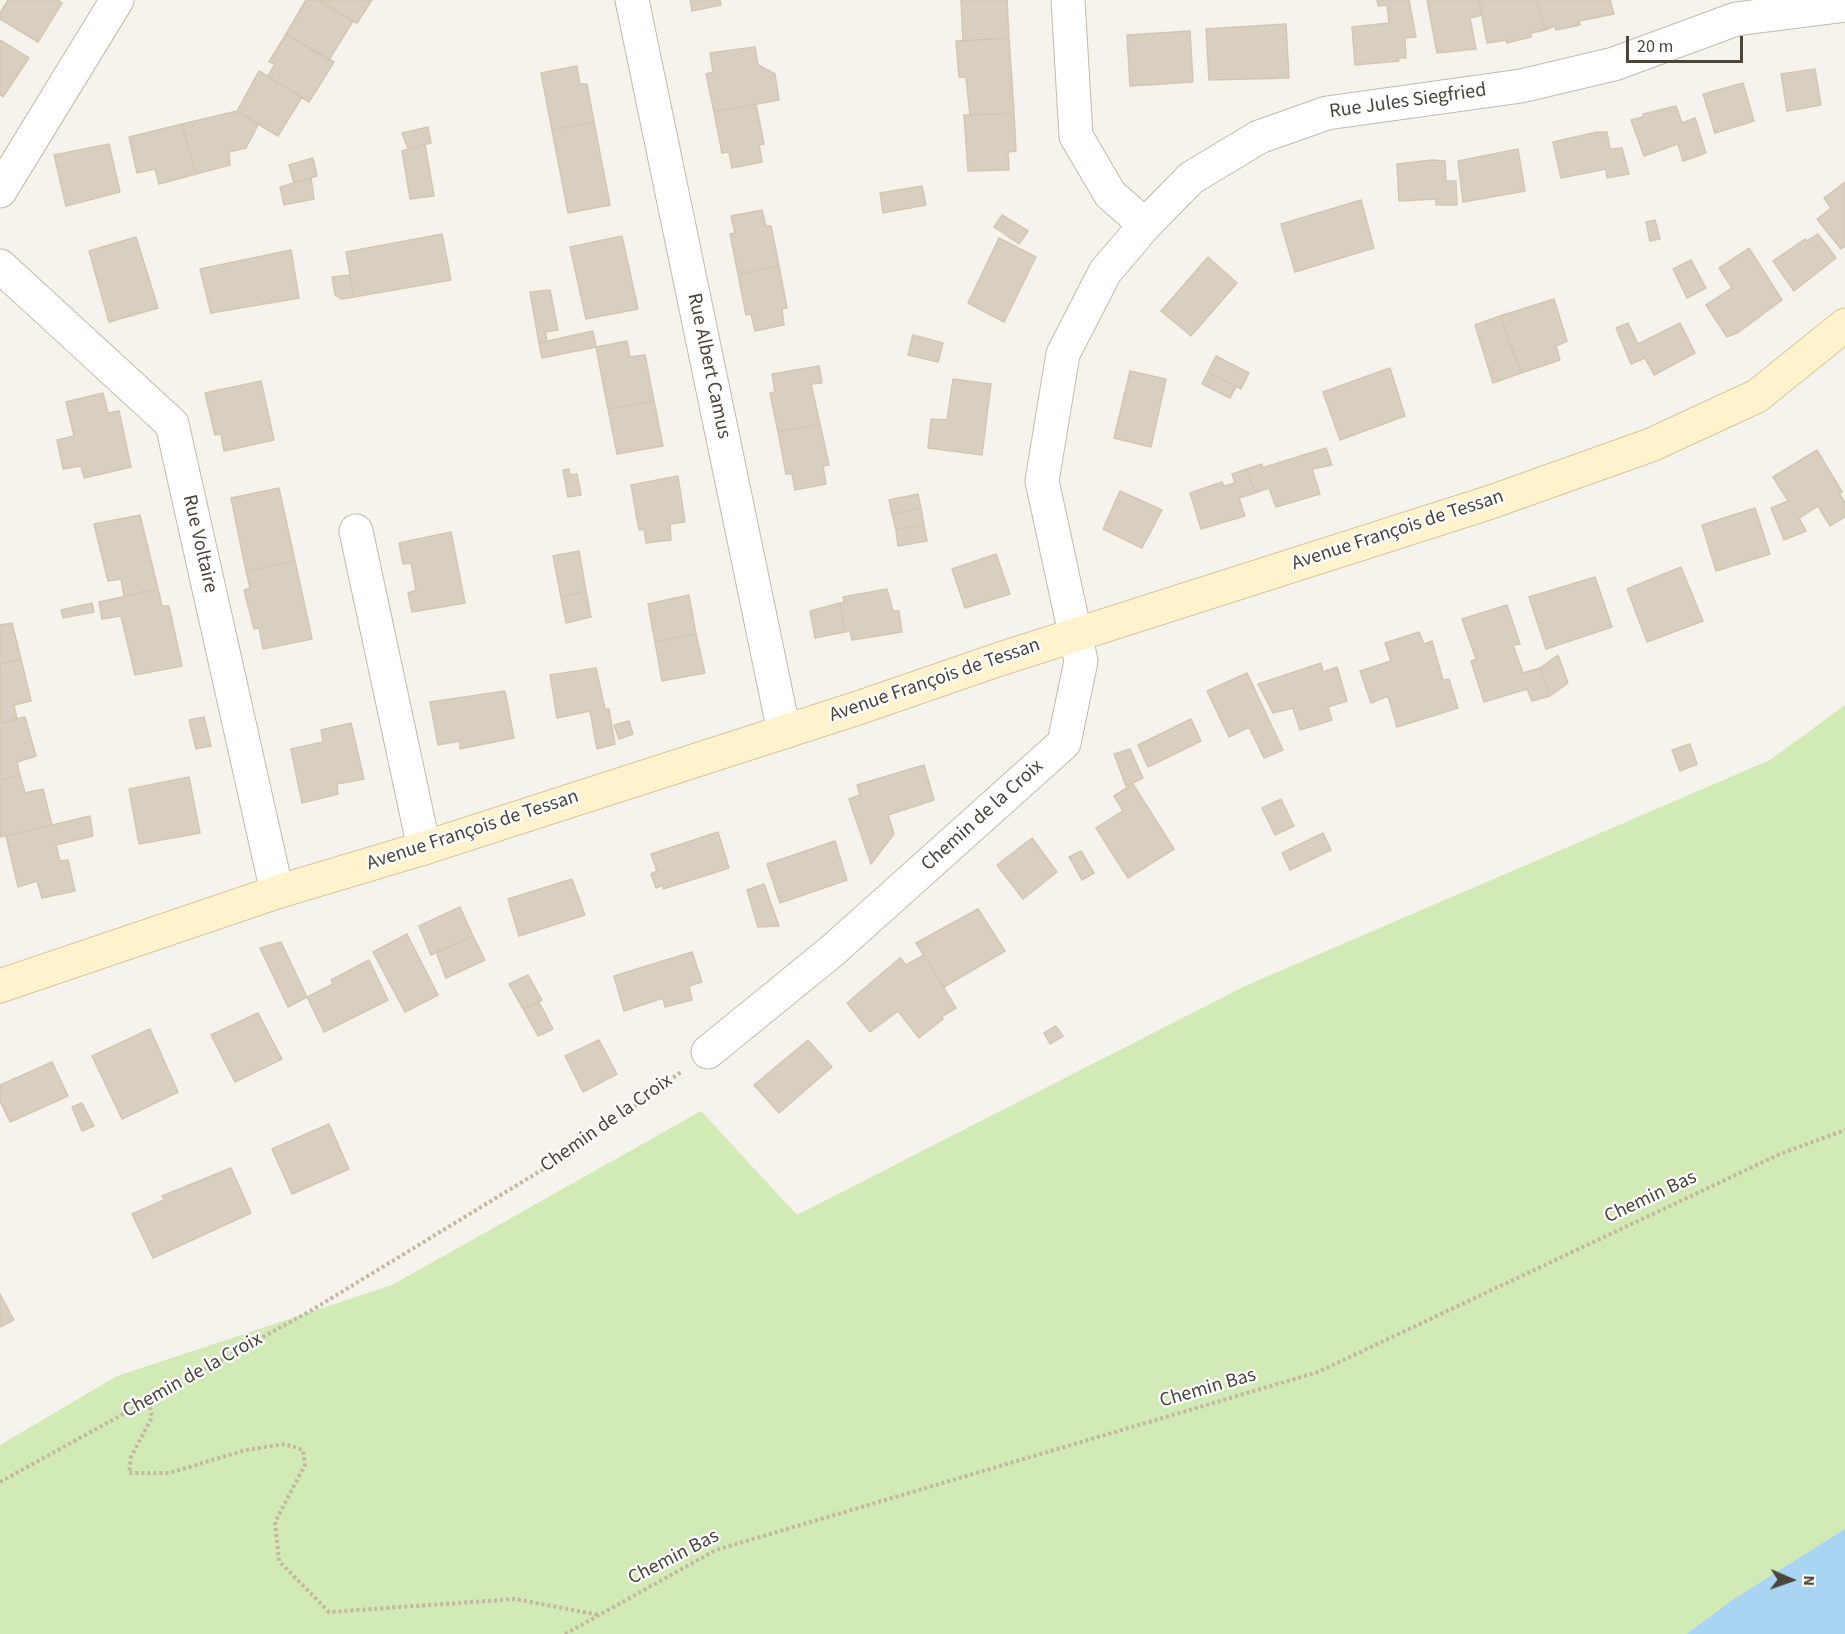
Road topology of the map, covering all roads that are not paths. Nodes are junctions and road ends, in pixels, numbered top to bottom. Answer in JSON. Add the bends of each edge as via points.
{"nodes":[{"id":1,"x":117,"y":0,"type":"edge"},
{"id":2,"x":632,"y":0,"type":"edge"},
{"id":3,"x":1068,"y":0,"type":"edge"},
{"id":4,"x":1845,"y":5,"type":"edge"},
{"id":5,"x":0,"y":191,"type":"edge"},
{"id":6,"x":1144,"y":225,"type":"junction"},
{"id":7,"x":0,"y":266,"type":"edge"},
{"id":8,"x":1845,"y":325,"type":"edge"},
{"id":9,"x":356,"y":531,"type":"dead end"},
{"id":10,"x":1077,"y":634,"type":"junction"},
{"id":11,"x":784,"y":732,"type":"junction"},
{"id":12,"x":424,"y":848,"type":"junction"},
{"id":13,"x":277,"y":892,"type":"junction"},
{"id":14,"x":0,"y":986,"type":"edge"},
{"id":15,"x":708,"y":1052,"type":"road end"}],
"edges":[{"from":1,"to":5,"type":"street"},
{"from":2,"to":11,"type":"street","name":"Rue Albert Camus"},
{"from":3,"to":6,"type":"street","via":[[1076,136],[1110,194]]},
{"from":4,"to":6,"type":"street","name":"Rue Jules Siegfried","via":[[1736,19],[1614,64],[1521,86],[1327,113],[1259,137],[1191,178]]},
{"from":6,"to":10,"type":"street","name":"Rue Jules Siegfried","via":[[1105,272],[1063,354],[1059,377],[1042,481]]},
{"from":7,"to":13,"type":"street","name":"Rue Voltaire","via":[[172,424]]},
{"from":8,"to":10,"type":"street","name":"Avenue François de Tessan","via":[[1757,396],[1651,445],[1488,503]]},
{"from":9,"to":12,"type":"street"},
{"from":10,"to":11,"type":"street","name":"Avenue François de Tessan"},
{"from":10,"to":15,"type":"street","name":"Chemin de la Croix","via":[[1081,661],[1064,743],[832,951]]},
{"from":11,"to":12,"type":"street","name":"Avenue François de Tessan"},
{"from":12,"to":13,"type":"street","name":"Avenue François de Tessan"},
{"from":13,"to":14,"type":"street","name":"Avenue François de Tessan"}]}
